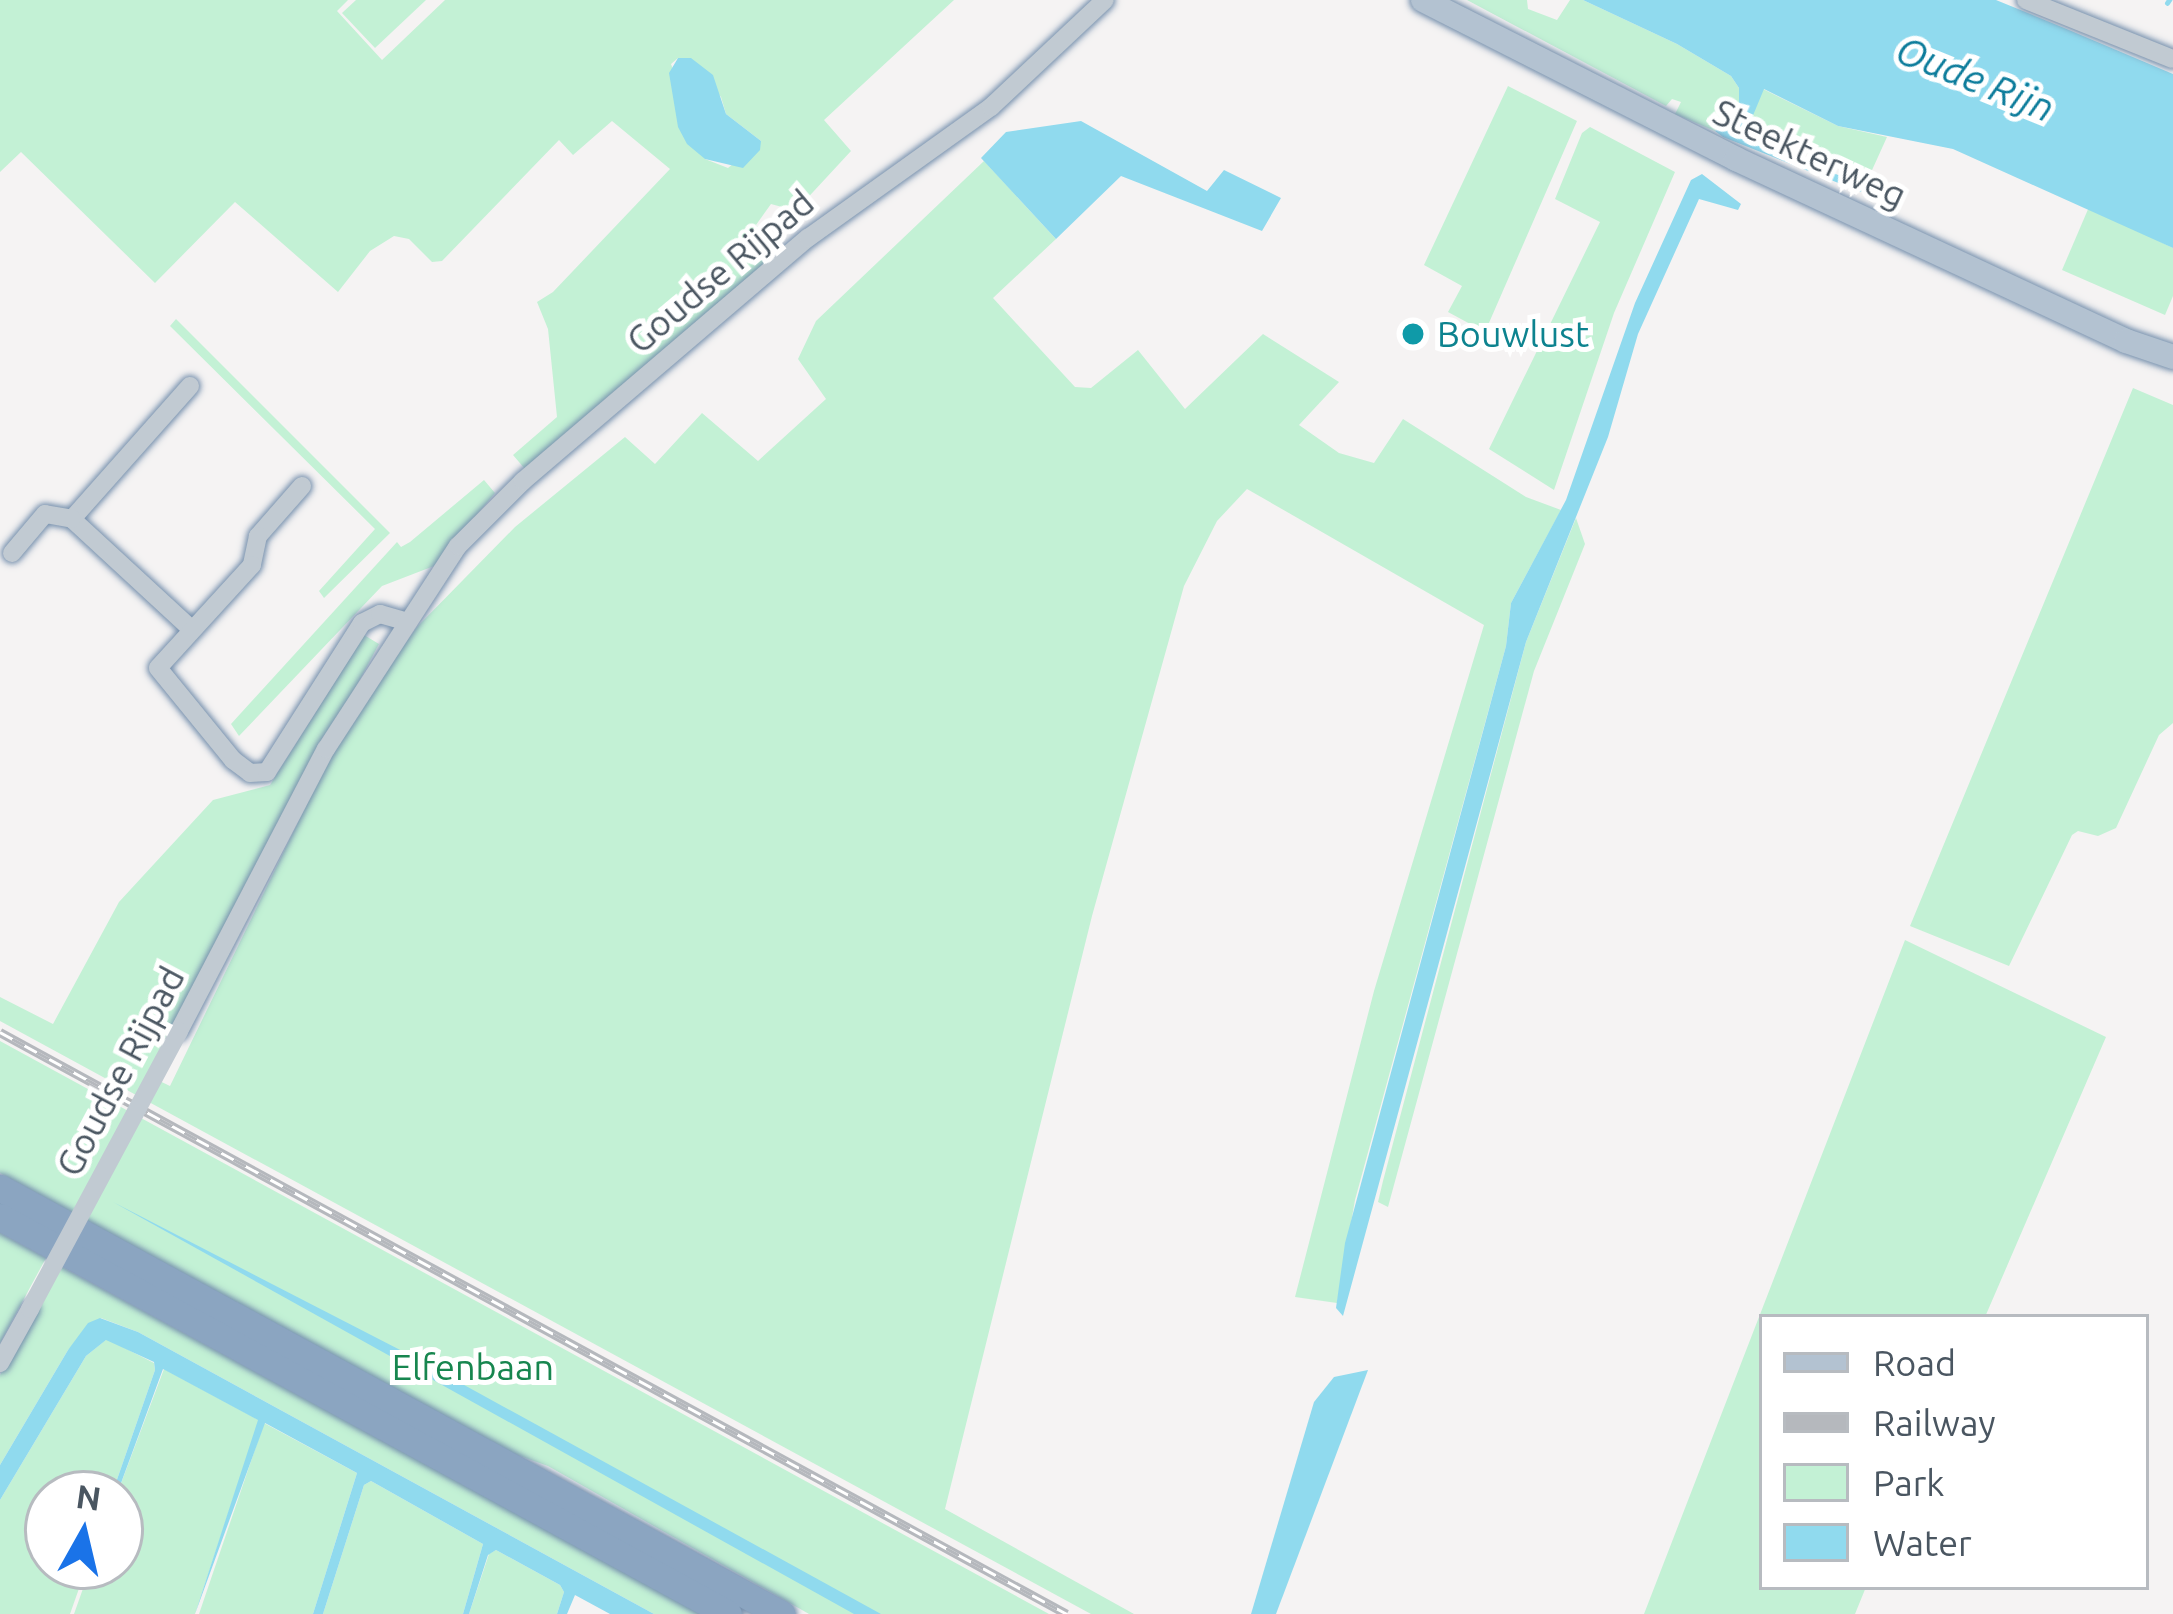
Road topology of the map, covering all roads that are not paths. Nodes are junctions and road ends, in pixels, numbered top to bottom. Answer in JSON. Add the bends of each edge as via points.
{"nodes":[{"id":1,"x":1106,"y":0,"type":"edge"},
{"id":2,"x":1423,"y":0,"type":"edge"},
{"id":3,"x":2026,"y":0,"type":"edge"},
{"id":4,"x":2173,"y":59,"type":"edge"},
{"id":5,"x":2173,"y":358,"type":"edge"},
{"id":6,"x":190,"y":386,"type":"dead end"},
{"id":7,"x":302,"y":486,"type":"dead end"},
{"id":8,"x":71,"y":519,"type":"junction"},
{"id":9,"x":12,"y":553,"type":"dead end"},
{"id":10,"x":404,"y":621,"type":"junction"},
{"id":11,"x":190,"y":629,"type":"junction"},
{"id":12,"x":0,"y":1187,"type":"edge"},
{"id":13,"x":0,"y":1217,"type":"edge"},
{"id":14,"x":0,"y":1364,"type":"edge"},
{"id":15,"x":728,"y":1614,"type":"edge"},
{"id":16,"x":781,"y":1614,"type":"edge"}],
"edges":[{"from":1,"to":10,"type":"street","name":"Goudse Rijpad","via":[[991,106],[834,217],[523,481],[458,546]]},
{"from":2,"to":5,"type":"main road","name":"Steekterweg","via":[[1736,159]]},
{"from":3,"to":4,"type":"street"},
{"from":6,"to":8,"type":"street"},
{"from":7,"to":11,"type":"street","via":[[258,536],[252,566]]},
{"from":8,"to":9,"type":"street","via":[[45,514]]},
{"from":8,"to":11,"type":"street"},
{"from":10,"to":11,"type":"street","via":[[380,614],[362,623],[267,772],[250,773],[158,668]]},
{"from":10,"to":14,"type":"street","name":"Goudse Rijpad","bridge":true,"via":[[326,749]]},
{"from":12,"to":16,"type":"highway"},
{"from":13,"to":15,"type":"highway"}]}
